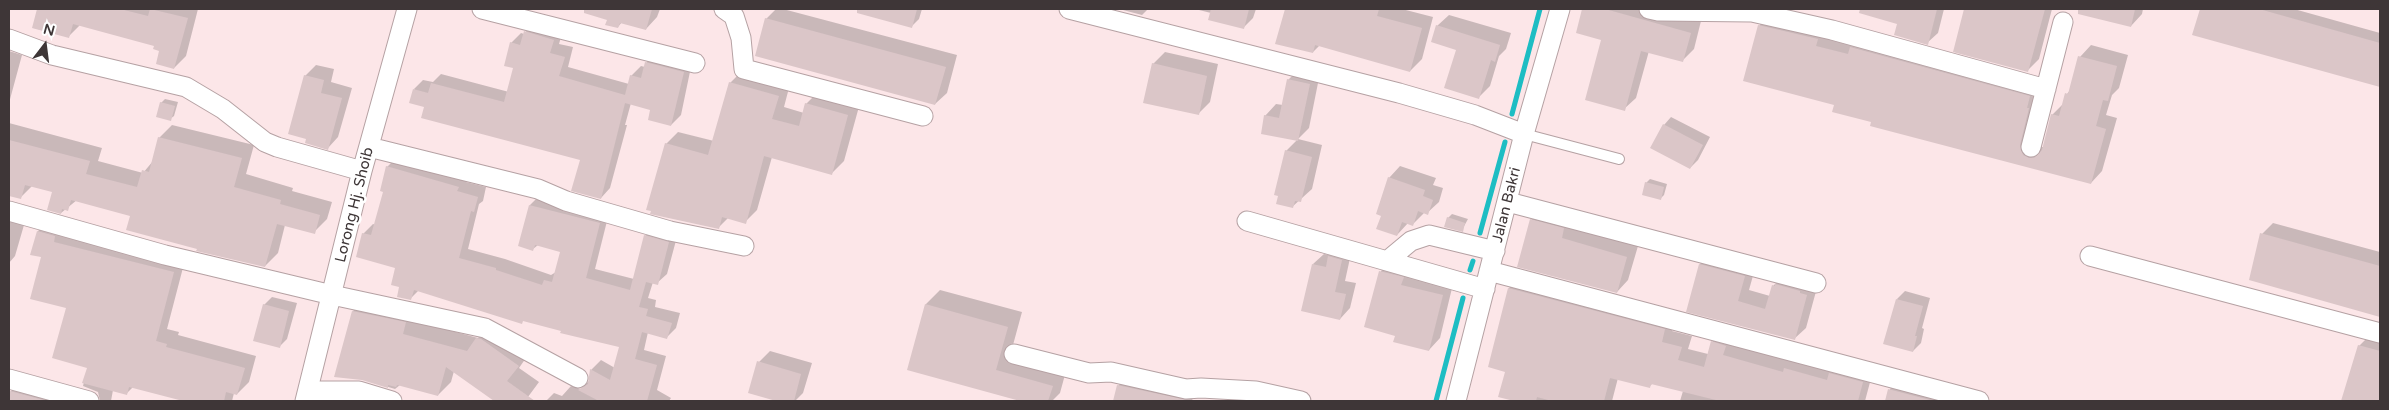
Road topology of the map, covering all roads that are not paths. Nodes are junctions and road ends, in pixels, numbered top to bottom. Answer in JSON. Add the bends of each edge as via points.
{"nodes":[{"id":1,"x":407,"y":9,"type":"edge"},
{"id":2,"x":482,"y":9,"type":"edge"},
{"id":3,"x":724,"y":9,"type":"edge"},
{"id":4,"x":1069,"y":9,"type":"edge"},
{"id":5,"x":1560,"y":9,"type":"edge"},
{"id":6,"x":1649,"y":9,"type":"edge"},
{"id":7,"x":2063,"y":22,"type":"dead end"},
{"id":8,"x":9,"y":39,"type":"edge"},
{"id":9,"x":695,"y":63,"type":"dead end"},
{"id":10,"x":2046,"y":89,"type":"junction"},
{"id":11,"x":923,"y":116,"type":"dead end"},
{"id":12,"x":1524,"y":134,"type":"junction"},
{"id":13,"x":369,"y":147,"type":"junction"},
{"id":14,"x":2031,"y":147,"type":"dead end"},
{"id":15,"x":1620,"y":159,"type":"dead end"},
{"id":16,"x":362,"y":171,"type":"junction"},
{"id":17,"x":1508,"y":202,"type":"junction"},
{"id":18,"x":9,"y":211,"type":"edge"},
{"id":19,"x":1247,"y":221,"type":"dead end"},
{"id":20,"x":744,"y":246,"type":"dead end"},
{"id":21,"x":1495,"y":251,"type":"junction"},
{"id":22,"x":2090,"y":256,"type":"dead end"},
{"id":23,"x":1388,"y":261,"type":"junction"},
{"id":24,"x":1487,"y":280,"type":"junction"},
{"id":25,"x":1816,"y":283,"type":"dead end"},
{"id":26,"x":332,"y":295,"type":"junction"},
{"id":27,"x":2380,"y":333,"type":"edge"},
{"id":28,"x":1014,"y":354,"type":"dead end"},
{"id":29,"x":578,"y":378,"type":"dead end"},
{"id":30,"x":9,"y":379,"type":"edge"},
{"id":31,"x":306,"y":396,"type":"edge"},
{"id":32,"x":88,"y":401,"type":"edge"},
{"id":33,"x":392,"y":401,"type":"edge"},
{"id":34,"x":1301,"y":401,"type":"edge"},
{"id":35,"x":1456,"y":401,"type":"edge"},
{"id":36,"x":1979,"y":401,"type":"edge"}],
"edges":[{"from":1,"to":13,"type":"street","name":"Lorong Hj. Shoib"},
{"from":2,"to":9,"type":"street"},
{"from":3,"to":11,"type":"street","via":[[734,16],[744,69]]},
{"from":4,"to":12,"type":"street","via":[[1399,93],[1475,115]]},
{"from":5,"to":12,"type":"street","name":"Jalan Bakri"},
{"from":6,"to":10,"type":"street","via":[[1752,12],[1832,30]]},
{"from":7,"to":10,"type":"street"},
{"from":8,"to":16,"type":"street","via":[[52,55],[186,87],[223,108],[265,142]]},
{"from":10,"to":14,"type":"street"},
{"from":12,"to":15,"type":"lane"},
{"from":12,"to":17,"type":"street","name":"Jalan Bakri"},
{"from":13,"to":16,"type":"street","name":"Lorong Hj. Shoib"},
{"from":13,"to":20,"type":"street","via":[[538,189],[566,201],[670,231]]},
{"from":16,"to":26,"type":"street","name":"Lorong Hj. Shoib"},
{"from":17,"to":21,"type":"street","name":"Jalan Bakri"},
{"from":17,"to":25,"type":"street"},
{"from":18,"to":26,"type":"street","via":[[164,255]]},
{"from":19,"to":23,"type":"street"},
{"from":21,"to":23,"type":"street","via":[[1429,235],[1411,241]]},
{"from":21,"to":24,"type":"street","name":"Jalan Bakri"},
{"from":22,"to":27,"type":"street"},
{"from":23,"to":24,"type":"street"},
{"from":24,"to":35,"type":"street","name":"Jalan Bakri"},
{"from":24,"to":36,"type":"street"},
{"from":26,"to":29,"type":"street","via":[[485,328]]},
{"from":26,"to":31,"type":"street","name":"Lorong Hj. Shoib"},
{"from":28,"to":34,"type":"street","via":[[1089,373],[1118,372],[1186,389],[1256,391]]},
{"from":30,"to":32,"type":"street"},
{"from":31,"to":33,"type":"street","via":[[359,392]]}]}
